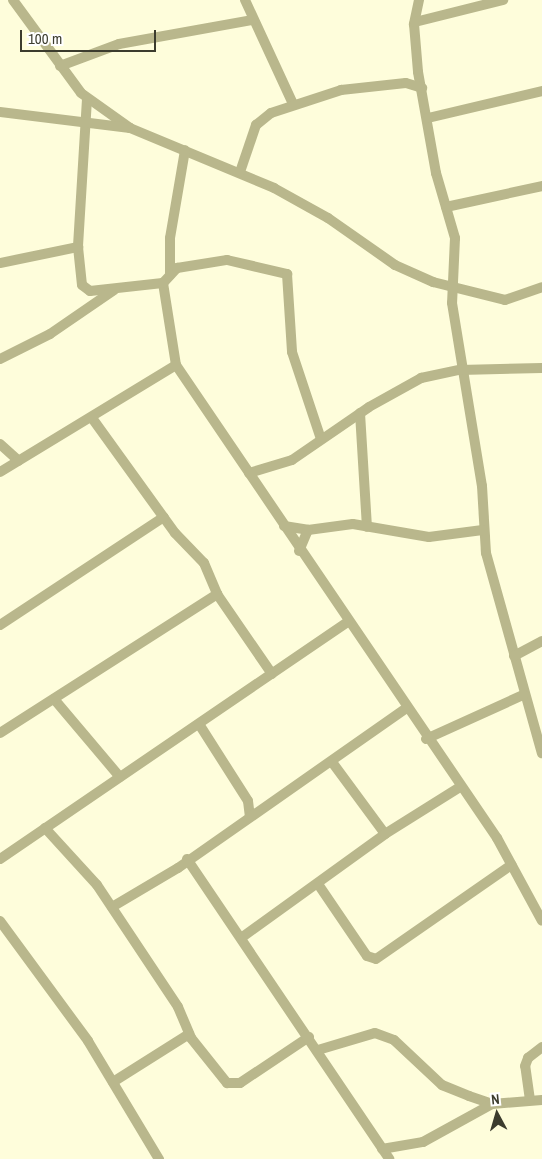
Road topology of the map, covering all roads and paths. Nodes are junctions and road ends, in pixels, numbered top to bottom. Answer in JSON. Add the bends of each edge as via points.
{"nodes":[{"id":1,"x":13,"y":0,"type":"edge"},
{"id":2,"x":245,"y":0,"type":"edge"},
{"id":3,"x":419,"y":0,"type":"edge"},
{"id":4,"x":503,"y":0,"type":"edge"},
{"id":5,"x":253,"y":20,"type":"junction"},
{"id":6,"x":415,"y":22,"type":"junction"},
{"id":7,"x":60,"y":66,"type":"junction"},
{"id":8,"x":418,"y":72,"type":"junction"},
{"id":9,"x":406,"y":83,"type":"junction"},
{"id":10,"x":422,"y":88,"type":"junction"},
{"id":11,"x":542,"y":91,"type":"edge"},
{"id":12,"x":87,"y":99,"type":"junction"},
{"id":13,"x":293,"y":104,"type":"junction"},
{"id":14,"x":0,"y":112,"type":"edge"},
{"id":15,"x":428,"y":118,"type":"junction"},
{"id":16,"x":83,"y":125,"type":"junction"},
{"id":17,"x":130,"y":128,"type":"junction"},
{"id":18,"x":185,"y":150,"type":"junction"},
{"id":19,"x":240,"y":172,"type":"junction"},
{"id":20,"x":542,"y":186,"type":"edge"},
{"id":21,"x":446,"y":207,"type":"junction"},
{"id":22,"x":78,"y":247,"type":"junction"},
{"id":23,"x":0,"y":263,"type":"edge"},
{"id":24,"x":170,"y":274,"type":"junction"},
{"id":25,"x":163,"y":283,"type":"junction"},
{"id":26,"x":542,"y":287,"type":"edge"},
{"id":27,"x":452,"y":288,"type":"junction"},
{"id":28,"x":116,"y":289,"type":"junction"},
{"id":29,"x":0,"y":359,"type":"edge"},
{"id":30,"x":176,"y":365,"type":"junction"},
{"id":31,"x":542,"y":368,"type":"edge"},
{"id":32,"x":460,"y":370,"type":"junction"},
{"id":33,"x":360,"y":413,"type":"junction"},
{"id":34,"x":92,"y":418,"type":"junction"},
{"id":35,"x":321,"y":439,"type":"junction"},
{"id":36,"x":3,"y":448,"type":"edge"},
{"id":37,"x":19,"y":460,"type":"junction"},
{"id":38,"x":2,"y":470,"type":"edge"},
{"id":39,"x":250,"y":473,"type":"junction"},
{"id":40,"x":164,"y":517,"type":"junction"},
{"id":41,"x":284,"y":526,"type":"junction"},
{"id":42,"x":367,"y":527,"type":"junction"},
{"id":43,"x":308,"y":530,"type":"junction"},
{"id":44,"x":483,"y":530,"type":"junction"},
{"id":45,"x":300,"y":551,"type":"junction"},
{"id":46,"x":217,"y":594,"type":"junction"},
{"id":47,"x":348,"y":622,"type":"junction"},
{"id":48,"x":0,"y":625,"type":"edge"},
{"id":49,"x":542,"y":641,"type":"edge"},
{"id":50,"x":514,"y":656,"type":"junction"},
{"id":51,"x":272,"y":674,"type":"junction"},
{"id":52,"x":524,"y":695,"type":"junction"},
{"id":53,"x":54,"y":699,"type":"junction"},
{"id":54,"x":405,"y":708,"type":"junction"},
{"id":55,"x":199,"y":724,"type":"junction"},
{"id":56,"x":0,"y":733,"type":"edge"},
{"id":57,"x":426,"y":739,"type":"junction"},
{"id":58,"x":542,"y":752,"type":"edge"},
{"id":59,"x":332,"y":762,"type":"junction"},
{"id":60,"x":116,"y":774,"type":"junction"},
{"id":61,"x":460,"y":787,"type":"junction"},
{"id":62,"x":248,"y":801,"type":"junction"},
{"id":63,"x":264,"y":808,"type":"junction"},
{"id":64,"x":250,"y":817,"type":"junction"},
{"id":65,"x":45,"y":828,"type":"junction"},
{"id":66,"x":385,"y":834,"type":"junction"},
{"id":67,"x":0,"y":859,"type":"edge"},
{"id":68,"x":187,"y":859,"type":"junction"},
{"id":69,"x":511,"y":865,"type":"junction"},
{"id":70,"x":318,"y":884,"type":"junction"},
{"id":71,"x":112,"y":907,"type":"junction"},
{"id":72,"x":0,"y":921,"type":"edge"},
{"id":73,"x":542,"y":921,"type":"edge"},
{"id":74,"x":241,"y":938,"type":"junction"},
{"id":75,"x":189,"y":1034,"type":"junction"},
{"id":76,"x":310,"y":1037,"type":"junction"},
{"id":77,"x":542,"y":1047,"type":"edge"},
{"id":78,"x":318,"y":1050,"type":"junction"},
{"id":79,"x":113,"y":1082,"type":"junction"},
{"id":80,"x":530,"y":1100,"type":"junction"},
{"id":81,"x":542,"y":1100,"type":"edge"},
{"id":82,"x":492,"y":1104,"type":"junction"},
{"id":83,"x":385,"y":1156,"type":"edge"},
{"id":84,"x":159,"y":1159,"type":"edge"}],
"edges":[{"from":1,"to":7,"type":"street"},
{"from":2,"to":5,"type":"street"},
{"from":3,"to":6,"type":"street"},
{"from":4,"to":6,"type":"street"},
{"from":5,"to":7,"type":"street","via":[[119,44]]},
{"from":5,"to":13,"type":"street"},
{"from":6,"to":8,"type":"street"},
{"from":7,"to":12,"type":"street"},
{"from":8,"to":9,"type":"street"},
{"from":8,"to":10,"type":"street"},
{"from":9,"to":10,"type":"street"},
{"from":9,"to":13,"type":"street","via":[[341,90]]},
{"from":10,"to":15,"type":"street"},
{"from":11,"to":15,"type":"street"},
{"from":12,"to":16,"type":"street"},
{"from":12,"to":17,"type":"street"},
{"from":13,"to":19,"type":"street","via":[[262,118],[256,125]]},
{"from":14,"to":16,"type":"street"},
{"from":15,"to":21,"type":"street"},
{"from":16,"to":17,"type":"street"},
{"from":16,"to":22,"type":"street"},
{"from":17,"to":18,"type":"street"},
{"from":18,"to":19,"type":"street"},
{"from":18,"to":24,"type":"street","via":[[170,238]]},
{"from":19,"to":27,"type":"street","via":[[320,213],[394,265]]},
{"from":20,"to":21,"type":"street"},
{"from":21,"to":27,"type":"street","via":[[455,238]]},
{"from":22,"to":23,"type":"street"},
{"from":22,"to":28,"type":"street","via":[[84,289]]},
{"from":24,"to":25,"type":"street"},
{"from":24,"to":35,"type":"street","via":[[177,268],[226,260],[287,274],[292,352]]},
{"from":25,"to":28,"type":"street"},
{"from":25,"to":30,"type":"street"},
{"from":26,"to":27,"type":"street","via":[[505,300]]},
{"from":27,"to":32,"type":"street"},
{"from":28,"to":29,"type":"street","via":[[50,334]]},
{"from":30,"to":34,"type":"street"},
{"from":30,"to":39,"type":"street"},
{"from":31,"to":32,"type":"street"},
{"from":32,"to":33,"type":"street","via":[[422,378]]},
{"from":32,"to":44,"type":"street","via":[[482,486]]},
{"from":33,"to":35,"type":"street"},
{"from":33,"to":42,"type":"street"},
{"from":34,"to":37,"type":"street"},
{"from":34,"to":40,"type":"street"},
{"from":35,"to":39,"type":"street","via":[[292,460]]},
{"from":36,"to":37,"type":"street"},
{"from":36,"to":38,"type":"street"},
{"from":37,"to":38,"type":"street"},
{"from":39,"to":41,"type":"street"},
{"from":40,"to":46,"type":"street","via":[[204,563]]},
{"from":40,"to":48,"type":"street"},
{"from":41,"to":43,"type":"street"},
{"from":41,"to":45,"type":"street"},
{"from":42,"to":43,"type":"street","via":[[332,525]]},
{"from":42,"to":44,"type":"street","via":[[429,537]]},
{"from":43,"to":45,"type":"street"},
{"from":44,"to":50,"type":"street"},
{"from":45,"to":47,"type":"street"},
{"from":46,"to":51,"type":"street"},
{"from":46,"to":53,"type":"street"},
{"from":47,"to":51,"type":"street"},
{"from":47,"to":54,"type":"street"},
{"from":49,"to":50,"type":"street"},
{"from":50,"to":52,"type":"street"},
{"from":51,"to":55,"type":"street"},
{"from":52,"to":57,"type":"street"},
{"from":52,"to":58,"type":"street"},
{"from":53,"to":56,"type":"street"},
{"from":53,"to":60,"type":"street"},
{"from":54,"to":57,"type":"street"},
{"from":54,"to":59,"type":"street"},
{"from":55,"to":60,"type":"street"},
{"from":55,"to":62,"type":"street"},
{"from":57,"to":61,"type":"street"},
{"from":59,"to":63,"type":"street"},
{"from":59,"to":66,"type":"street"},
{"from":60,"to":65,"type":"street","via":[[110,784]]},
{"from":61,"to":66,"type":"street"},
{"from":61,"to":69,"type":"street"},
{"from":62,"to":63,"type":"street"},
{"from":62,"to":64,"type":"street"},
{"from":63,"to":64,"type":"street"},
{"from":64,"to":68,"type":"street"},
{"from":65,"to":67,"type":"street"},
{"from":65,"to":71,"type":"street","via":[[85,868]]},
{"from":66,"to":70,"type":"street"},
{"from":68,"to":71,"type":"street"},
{"from":68,"to":74,"type":"street"},
{"from":69,"to":70,"type":"street","via":[[376,958],[367,956]]},
{"from":69,"to":73,"type":"street"},
{"from":70,"to":74,"type":"street"},
{"from":71,"to":75,"type":"street","via":[[178,1007]]},
{"from":72,"to":79,"type":"street"},
{"from":74,"to":76,"type":"street"},
{"from":75,"to":76,"type":"street","via":[[208,1065],[233,1085]]},
{"from":75,"to":79,"type":"street"},
{"from":76,"to":78,"type":"street"},
{"from":77,"to":80,"type":"street","via":[[528,1058],[525,1066]]},
{"from":78,"to":82,"type":"street","via":[[368,1032],[383,1035],[442,1085]]},
{"from":78,"to":83,"type":"street"},
{"from":79,"to":84,"type":"street"},
{"from":80,"to":81,"type":"street"},
{"from":80,"to":82,"type":"street"},
{"from":82,"to":83,"type":"street","via":[[423,1142]]}]}
